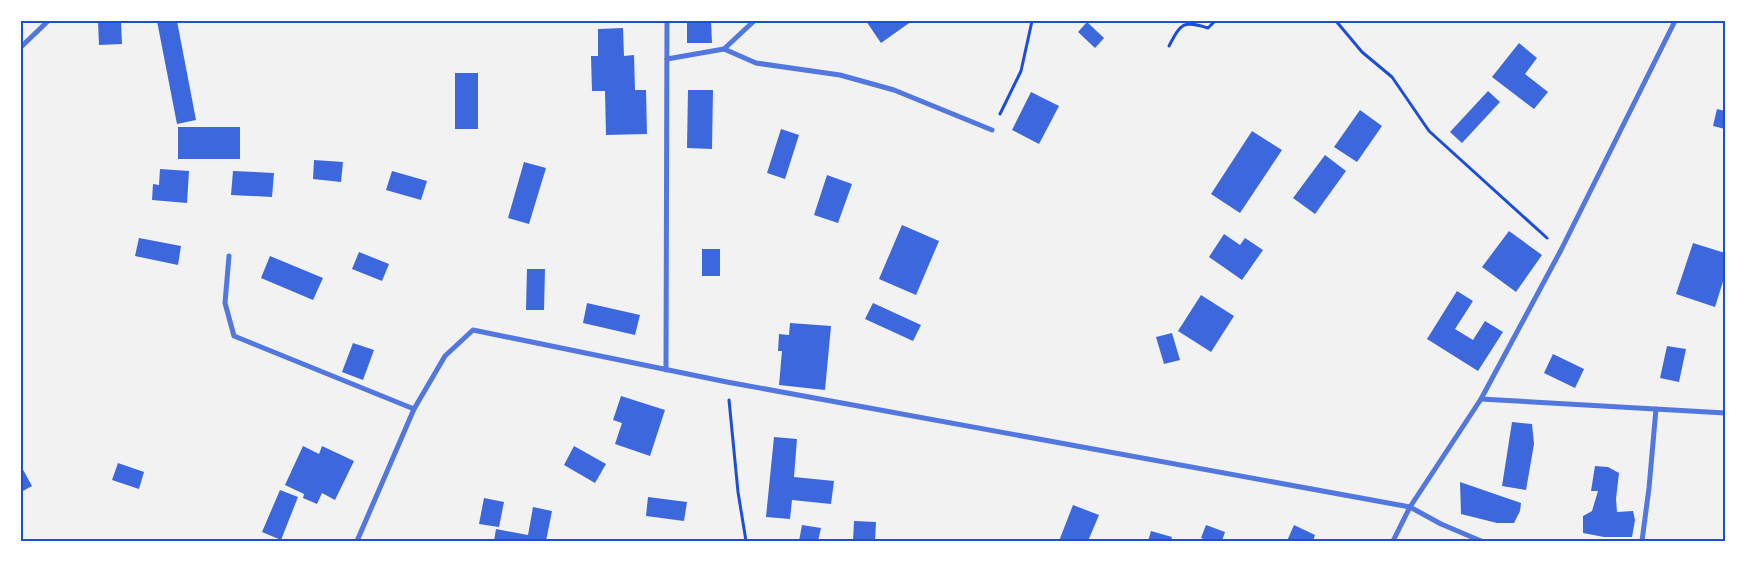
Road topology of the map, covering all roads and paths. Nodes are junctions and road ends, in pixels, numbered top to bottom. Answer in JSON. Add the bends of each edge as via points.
{"nodes":[{"id":1,"x":48,"y":21,"type":"edge"},
{"id":2,"x":667,"y":21,"type":"edge"},
{"id":3,"x":754,"y":21,"type":"edge"},
{"id":4,"x":1032,"y":21,"type":"edge"},
{"id":5,"x":1215,"y":21,"type":"edge"},
{"id":6,"x":1336,"y":21,"type":"edge"},
{"id":7,"x":1675,"y":21,"type":"edge"},
{"id":8,"x":1169,"y":46,"type":"dead end"},
{"id":9,"x":21,"y":47,"type":"edge"},
{"id":10,"x":724,"y":49,"type":"junction"},
{"id":11,"x":667,"y":59,"type":"junction"},
{"id":12,"x":992,"y":130,"type":"joint"},
{"id":13,"x":1561,"y":250,"type":"junction"},
{"id":14,"x":229,"y":256,"type":"dead end"},
{"id":15,"x":666,"y":370,"type":"junction"},
{"id":16,"x":728,"y":382,"type":"junction"},
{"id":17,"x":1481,"y":399,"type":"junction"},
{"id":18,"x":414,"y":409,"type":"junction"},
{"id":19,"x":1656,"y":409,"type":"junction"},
{"id":20,"x":1725,"y":413,"type":"edge"},
{"id":21,"x":1410,"y":507,"type":"junction"},
{"id":22,"x":1642,"y":538,"type":"edge"},
{"id":23,"x":357,"y":541,"type":"edge"},
{"id":24,"x":746,"y":541,"type":"edge"},
{"id":25,"x":1393,"y":541,"type":"edge"},
{"id":26,"x":1481,"y":541,"type":"edge"},
{"id":27,"x":1636,"y":541,"type":"edge"}],
"edges":[{"from":1,"to":9,"type":"street"},
{"from":2,"to":11,"type":"street"},
{"from":3,"to":10,"type":"street"},
{"from":4,"to":12,"type":"path","via":[[1021,71]]},
{"from":5,"to":8,"type":"path","via":[[1208,28],[1192,23],[1179,28]]},
{"from":6,"to":13,"type":"path","via":[[1362,52],[1392,76],[1429,132]]},
{"from":7,"to":13,"type":"street"},
{"from":10,"to":11,"type":"street"},
{"from":10,"to":12,"type":"street","via":[[756,63],[840,75],[894,90]]},
{"from":11,"to":15,"type":"street"},
{"from":13,"to":17,"type":"street"},
{"from":14,"to":18,"type":"street","via":[[225,303],[234,336]]},
{"from":15,"to":16,"type":"street"},
{"from":15,"to":18,"type":"street","via":[[474,330],[446,356]]},
{"from":16,"to":21,"type":"street"},
{"from":16,"to":24,"type":"path"},
{"from":17,"to":19,"type":"street"},
{"from":17,"to":21,"type":"street"},
{"from":18,"to":23,"type":"street"},
{"from":19,"to":20,"type":"street"},
{"from":19,"to":22,"type":"street"},
{"from":21,"to":25,"type":"street"},
{"from":21,"to":26,"type":"street"},
{"from":22,"to":27,"type":"street"}]}
